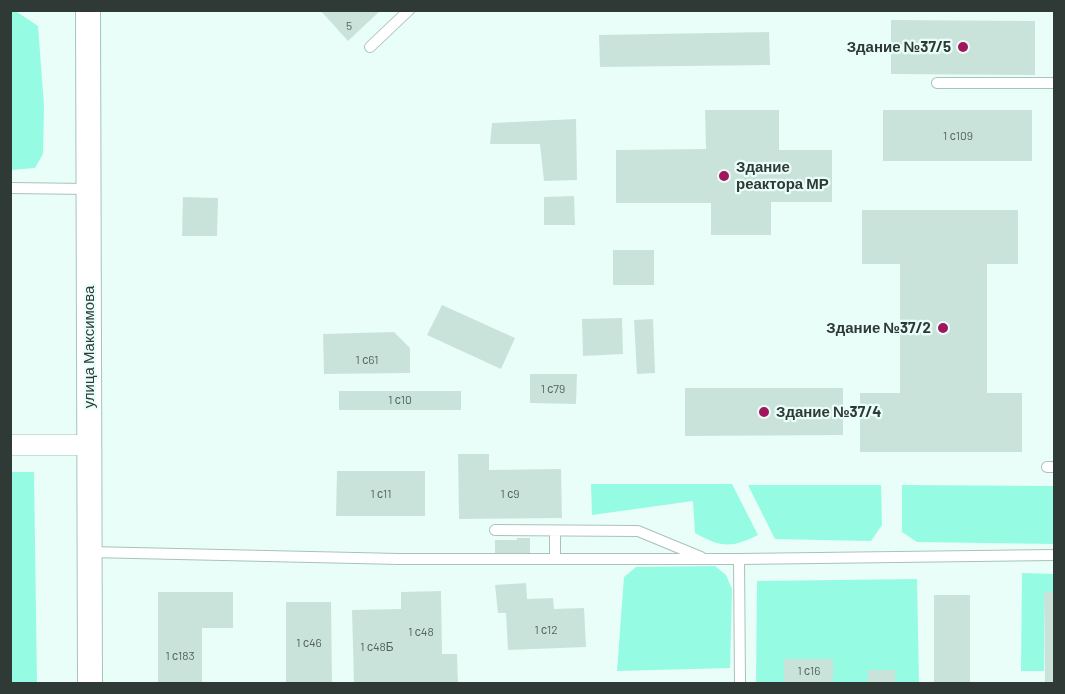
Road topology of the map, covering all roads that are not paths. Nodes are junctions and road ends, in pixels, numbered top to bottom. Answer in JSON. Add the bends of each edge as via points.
{"nodes":[{"id":1,"x":88,"y":10,"type":"edge"},
{"id":2,"x":409,"y":10,"type":"edge"},
{"id":3,"x":370,"y":47,"type":"dead end"},
{"id":4,"x":938,"y":83,"type":"dead end"},
{"id":5,"x":1054,"y":83,"type":"edge"},
{"id":6,"x":10,"y":188,"type":"edge"},
{"id":7,"x":88,"y":189,"type":"junction"},
{"id":8,"x":10,"y":445,"type":"edge"},
{"id":9,"x":89,"y":445,"type":"junction"},
{"id":10,"x":495,"y":530,"type":"dead end"},
{"id":11,"x":555,"y":531,"type":"junction"},
{"id":12,"x":90,"y":552,"type":"junction"},
{"id":13,"x":1054,"y":555,"type":"edge"},
{"id":14,"x":555,"y":559,"type":"junction"},
{"id":15,"x":707,"y":559,"type":"junction"},
{"id":16,"x":739,"y":559,"type":"junction"},
{"id":17,"x":90,"y":684,"type":"edge"},
{"id":18,"x":740,"y":684,"type":"edge"}],
"edges":[{"from":1,"to":7,"type":"street","name":"улица Максимова"},
{"from":2,"to":3,"type":"lane"},
{"from":4,"to":5,"type":"lane"},
{"from":6,"to":7,"type":"lane"},
{"from":7,"to":9,"type":"street","name":"улица Максимова"},
{"from":8,"to":9,"type":"street"},
{"from":9,"to":12,"type":"street","name":"улица Максимова"},
{"from":10,"to":11,"type":"lane"},
{"from":11,"to":14,"type":"lane"},
{"from":11,"to":15,"type":"lane","via":[[638,531]]},
{"from":12,"to":14,"type":"lane"},
{"from":12,"to":17,"type":"street","name":"улица Максимова"},
{"from":13,"to":16,"type":"lane"},
{"from":14,"to":15,"type":"lane"},
{"from":15,"to":16,"type":"lane"},
{"from":16,"to":18,"type":"lane"}]}
